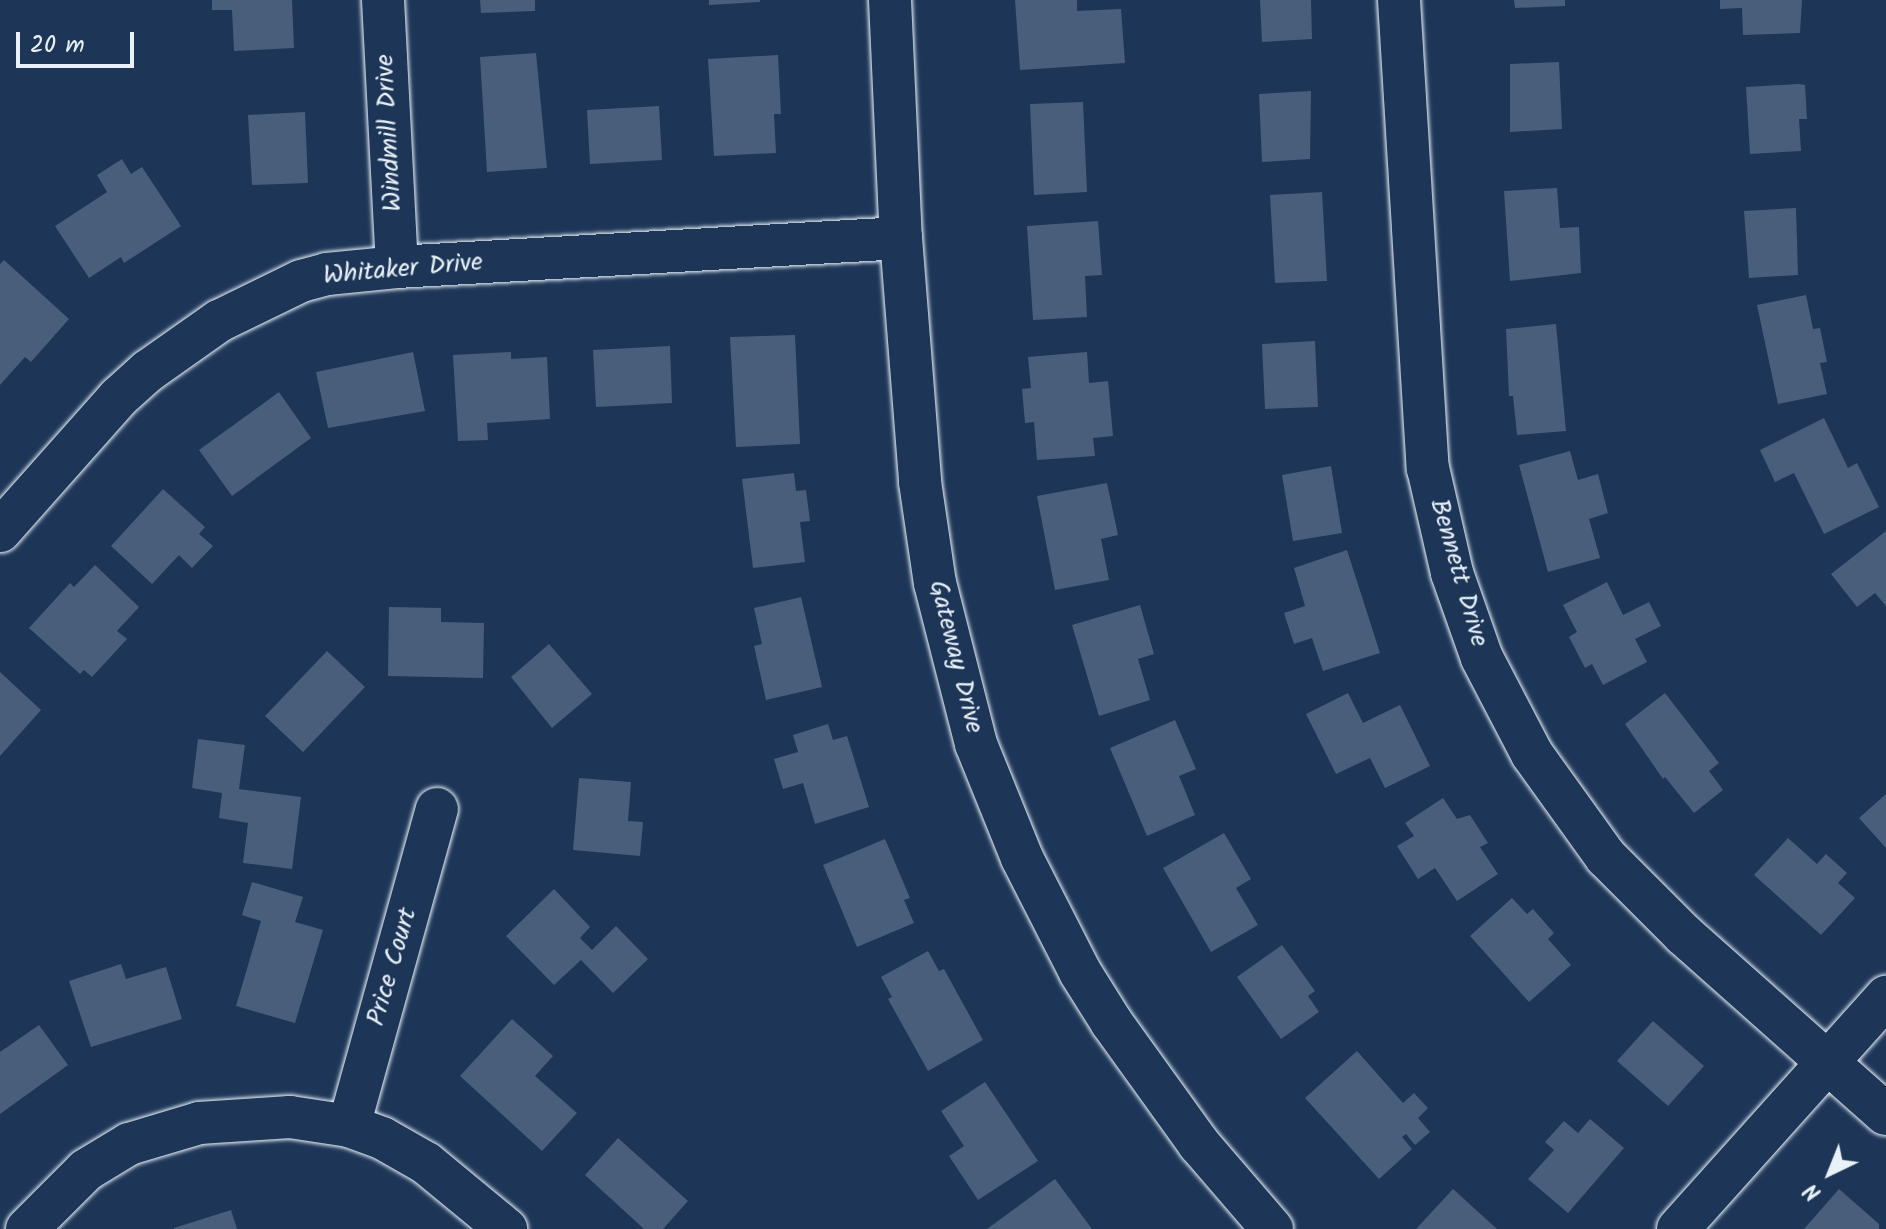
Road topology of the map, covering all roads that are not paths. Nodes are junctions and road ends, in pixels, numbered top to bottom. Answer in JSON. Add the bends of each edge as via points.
{"nodes":[{"id":1,"x":383,"y":0,"type":"edge"},
{"id":2,"x":890,"y":0,"type":"edge"},
{"id":3,"x":1399,"y":0,"type":"edge"},
{"id":4,"x":901,"y":238,"type":"junction"},
{"id":5,"x":397,"y":267,"type":"junction"},
{"id":6,"x":0,"y":531,"type":"edge"},
{"id":7,"x":437,"y":809,"type":"dead end"},
{"id":8,"x":1886,"y":997,"type":"edge"},
{"id":9,"x":1827,"y":1062,"type":"junction"},
{"id":10,"x":1886,"y":1114,"type":"edge"},
{"id":11,"x":349,"y":1126,"type":"junction"},
{"id":12,"x":27,"y":1229,"type":"edge"},
{"id":13,"x":506,"y":1229,"type":"edge"},
{"id":14,"x":1272,"y":1229,"type":"edge"},
{"id":15,"x":1678,"y":1229,"type":"edge"}],
"edges":[{"from":1,"to":5,"type":"street","name":"Windmill Drive"},
{"from":2,"to":4,"type":"street","name":"Gateway Drive"},
{"from":3,"to":9,"type":"street","name":"Bennett Drive","via":[[1428,468],[1452,573],[1482,658],[1532,754],[1606,857],[1683,934]]},
{"from":4,"to":5,"type":"street","name":"Whitaker Drive"},
{"from":4,"to":14,"type":"street","name":"Gateway Drive","via":[[920,482],[935,583],[976,744],[997,802],[1051,917],[1112,1023],[1199,1144]]},
{"from":5,"to":6,"type":"street","name":"Whitaker Drive","via":[[301,281],[245,305],[173,350],[119,397]]},
{"from":7,"to":11,"type":"street","name":"Price Court"},
{"from":8,"to":9,"type":"street"},
{"from":9,"to":10,"type":"street","name":"Bennett Drive"},
{"from":9,"to":15,"type":"street"},
{"from":11,"to":12,"type":"street","via":[[290,1117],[237,1118],[161,1132],[86,1170]]},
{"from":11,"to":13,"type":"street","via":[[426,1163]]}]}
